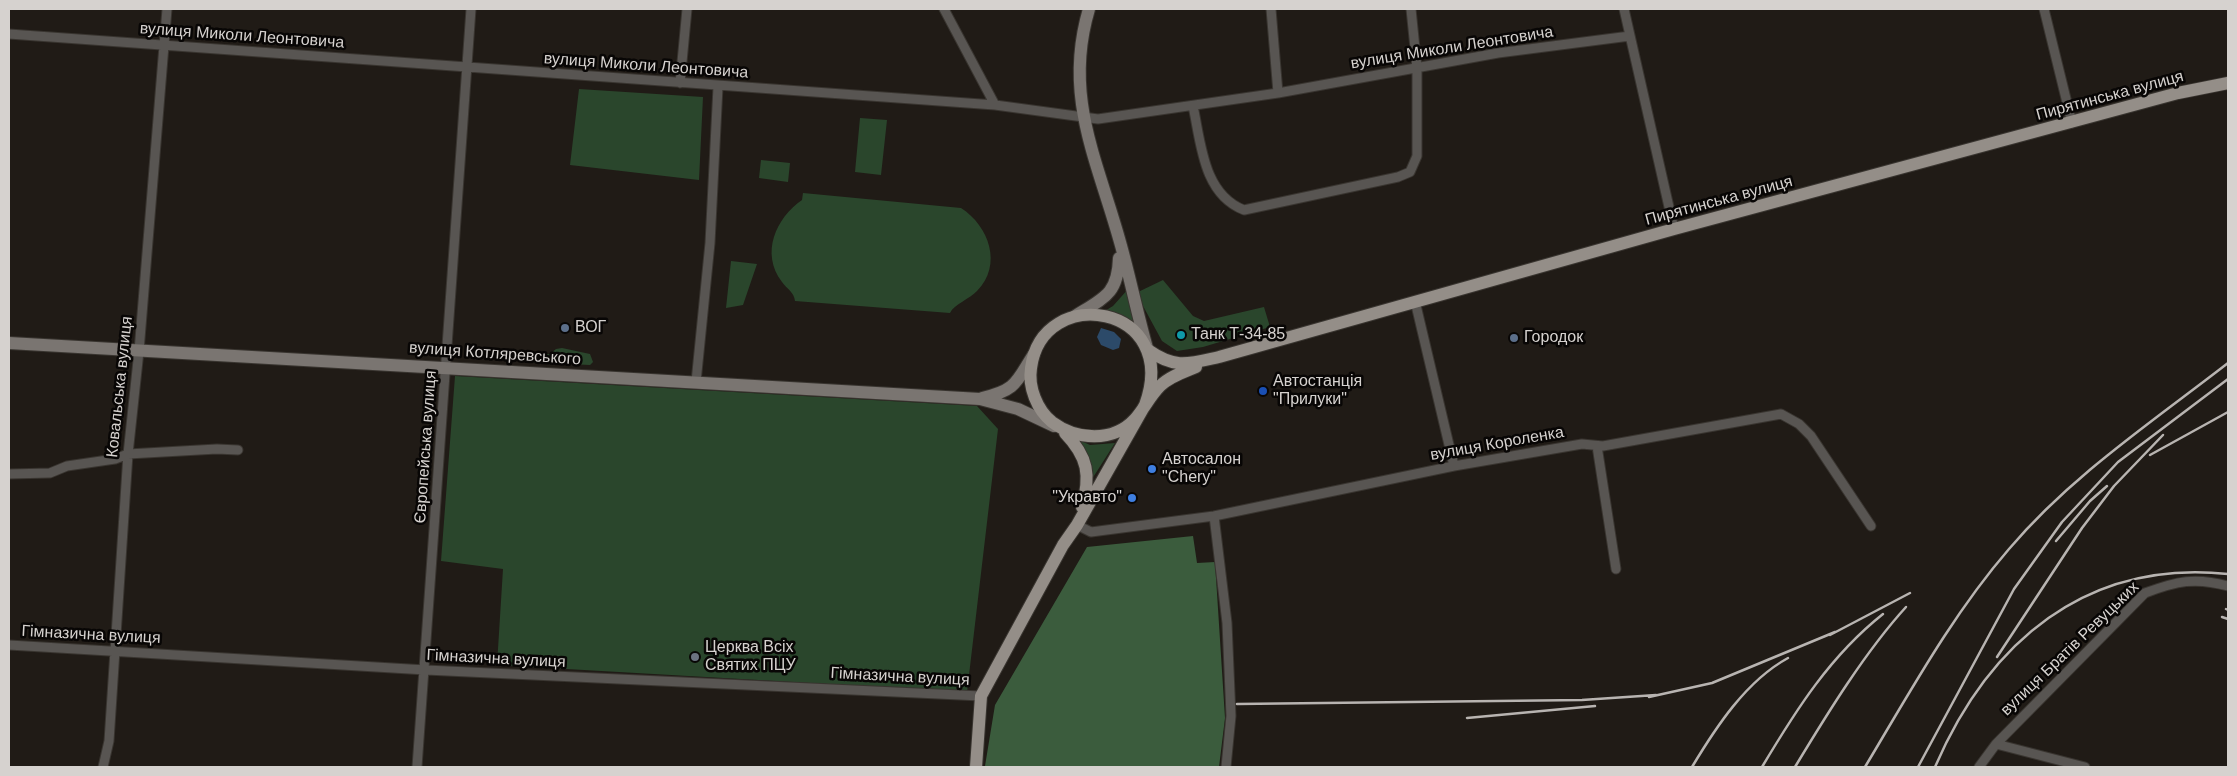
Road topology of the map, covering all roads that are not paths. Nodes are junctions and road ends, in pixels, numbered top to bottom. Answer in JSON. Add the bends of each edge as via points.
{"nodes":[{"id":1,"x":167,"y":9,"type":"edge"},
{"id":2,"x":471,"y":9,"type":"edge"},
{"id":3,"x":687,"y":9,"type":"edge"},
{"id":4,"x":944,"y":9,"type":"edge"},
{"id":5,"x":1089,"y":9,"type":"edge"},
{"id":6,"x":1270,"y":9,"type":"edge"},
{"id":7,"x":1411,"y":9,"type":"edge"},
{"id":8,"x":1624,"y":9,"type":"edge"},
{"id":9,"x":2044,"y":9,"type":"edge"},
{"id":10,"x":9,"y":34,"type":"edge"},
{"id":11,"x":1630,"y":36,"type":"junction"},
{"id":12,"x":164,"y":47,"type":"junction"},
{"id":13,"x":466,"y":67,"type":"junction"},
{"id":14,"x":1417,"y":68,"type":"junction"},
{"id":15,"x":680,"y":83,"type":"junction"},
{"id":16,"x":2228,"y":83,"type":"edge"},
{"id":17,"x":718,"y":86,"type":"junction"},
{"id":18,"x":1278,"y":92,"type":"junction"},
{"id":19,"x":995,"y":105,"type":"junction"},
{"id":20,"x":1193,"y":106,"type":"junction"},
{"id":21,"x":1082,"y":116,"type":"junction"},
{"id":22,"x":2072,"y":123,"type":"junction"},
{"id":23,"x":1674,"y":229,"type":"junction"},
{"id":24,"x":1120,"y":243,"type":"junction"},
{"id":25,"x":1416,"y":301,"type":"junction"},
{"id":26,"x":1075,"y":316,"type":"junction"},
{"id":27,"x":9,"y":342,"type":"edge"},
{"id":28,"x":1148,"y":350,"type":"junction"},
{"id":29,"x":139,"y":351,"type":"junction"},
{"id":30,"x":1035,"y":351,"type":"junction"},
{"id":31,"x":1219,"y":357,"type":"junction"},
{"id":32,"x":446,"y":367,"type":"junction"},
{"id":33,"x":696,"y":382,"type":"junction"},
{"id":34,"x":980,"y":399,"type":"junction"},
{"id":35,"x":1146,"y":405,"type":"junction"},
{"id":36,"x":1061,"y":429,"type":"junction"},
{"id":37,"x":1597,"y":446,"type":"junction"},
{"id":38,"x":238,"y":450,"type":"dead end"},
{"id":39,"x":128,"y":454,"type":"junction"},
{"id":40,"x":1454,"y":466,"type":"junction"},
{"id":41,"x":9,"y":474,"type":"edge"},
{"id":42,"x":1214,"y":516,"type":"junction"},
{"id":43,"x":1077,"y":525,"type":"junction"},
{"id":44,"x":1871,"y":526,"type":"dead end"},
{"id":45,"x":1616,"y":569,"type":"dead end"},
{"id":46,"x":2228,"y":586,"type":"edge"},
{"id":47,"x":9,"y":646,"type":"edge"},
{"id":48,"x":115,"y":651,"type":"junction"},
{"id":49,"x":426,"y":670,"type":"junction"},
{"id":50,"x":981,"y":696,"type":"junction"},
{"id":51,"x":1996,"y":744,"type":"junction"},
{"id":52,"x":103,"y":767,"type":"edge"},
{"id":53,"x":417,"y":767,"type":"edge"},
{"id":54,"x":976,"y":767,"type":"edge"},
{"id":55,"x":1226,"y":767,"type":"edge"},
{"id":56,"x":1979,"y":767,"type":"edge"},
{"id":57,"x":2086,"y":767,"type":"edge"}],
"edges":[{"from":1,"to":12,"type":"street","name":"Ковальська вулиця"},
{"from":2,"to":13,"type":"street","name":"Європейська вулиця"},
{"from":3,"to":15,"type":"street"},
{"from":4,"to":19,"type":"street"},
{"from":5,"to":21,"type":"main road","via":[[1078,62]]},
{"from":6,"to":18,"type":"street"},
{"from":7,"to":14,"type":"street"},
{"from":8,"to":11,"type":"street"},
{"from":9,"to":22,"type":"street"},
{"from":10,"to":12,"type":"street","name":"вулиця Миколи Леонтовича"},
{"from":11,"to":14,"type":"street","name":"вулиця Миколи Леонтовича","via":[[1498,53]]},
{"from":11,"to":23,"type":"street"},
{"from":12,"to":13,"type":"street","name":"вулиця Миколи Леонтовича"},
{"from":12,"to":29,"type":"street","name":"Ковальська вулиця"},
{"from":13,"to":15,"type":"street","name":"вулиця Миколи Леонтовича"},
{"from":13,"to":32,"type":"street","name":"Європейська вулиця"},
{"from":14,"to":18,"type":"street","name":"вулиця Миколи Леонтовича"},
{"from":14,"to":20,"type":"street","via":[[1417,156],[1410,172],[1257,208],[1244,210],[1234,206],[1218,192],[1210,176]]},
{"from":15,"to":17,"type":"street","name":"вулиця Миколи Леонтовича"},
{"from":16,"to":22,"type":"main road","name":"Пирятинська вулиця","via":[[2178,93]]},
{"from":17,"to":19,"type":"street","name":"вулиця Миколи Леонтовича"},
{"from":17,"to":33,"type":"street","via":[[710,243]]},
{"from":18,"to":20,"type":"street","name":"вулиця Миколи Леонтовича"},
{"from":19,"to":21,"type":"street","name":"вулиця Миколи Леонтовича"},
{"from":20,"to":21,"type":"street","name":"вулиця Миколи Леонтовича","via":[[1098,119]]},
{"from":21,"to":24,"type":"main road"},
{"from":22,"to":23,"type":"main road","name":"Пирятинська вулиця"},
{"from":23,"to":25,"type":"main road","name":"Пирятинська вулиця"},
{"from":24,"to":26,"type":"main road","via":[[1118,274],[1113,288]]},
{"from":24,"to":28,"type":"main road"},
{"from":25,"to":31,"type":"main road","name":"Пирятинська вулиця"},
{"from":25,"to":40,"type":"street"},
{"from":26,"to":28,"type":"main road","via":[[1110,316],[1125,324]]},
{"from":26,"to":30,"type":"main road","via":[[1052,330]]},
{"from":27,"to":29,"type":"main road","name":"вулиця Котляревського"},
{"from":28,"to":31,"type":"main road","via":[[1171,364]]},
{"from":28,"to":35,"type":"main road","via":[[1153,368],[1152,387]]},
{"from":29,"to":32,"type":"main road","name":"вулиця Котляревського"},
{"from":29,"to":39,"type":"street","name":"Ковальська вулиця"},
{"from":30,"to":34,"type":"main road","via":[[1014,387],[1002,394]]},
{"from":30,"to":36,"type":"main road","via":[[1031,386],[1047,418]]},
{"from":31,"to":35,"type":"main road","via":[[1169,378]]},
{"from":32,"to":33,"type":"main road","name":"вулиця Котляревського"},
{"from":32,"to":49,"type":"street","name":"Європейська вулиця"},
{"from":33,"to":34,"type":"main road","name":"вулиця Котляревського"},
{"from":34,"to":36,"type":"main road","via":[[1018,409]]},
{"from":35,"to":36,"type":"main road","via":[[1134,420],[1118,431],[1080,436]]},
{"from":35,"to":43,"type":"main road"},
{"from":36,"to":43,"type":"main road","via":[[1078,447],[1087,473]]},
{"from":37,"to":40,"type":"street","name":"вулиця Короленка","via":[[1582,444]]},
{"from":37,"to":44,"type":"street","name":"вулиця Короленка","via":[[1781,414],[1799,424],[1811,436]]},
{"from":37,"to":45,"type":"street"},
{"from":38,"to":39,"type":"street","via":[[217,448]]},
{"from":39,"to":41,"type":"street","via":[[50,472]]},
{"from":39,"to":48,"type":"street","name":"Ковальська вулиця"},
{"from":40,"to":42,"type":"street","name":"вулиця Короленка"},
{"from":42,"to":43,"type":"street","name":"вулиця Короленка","via":[[1091,532]]},
{"from":42,"to":55,"type":"street","via":[[1228,646],[1231,716]]},
{"from":43,"to":50,"type":"main road","via":[[1062,545]]},
{"from":46,"to":51,"type":"street","name":"вулиця Братів Ревуцьких","via":[[2206,580],[2175,582],[2145,593]]},
{"from":47,"to":48,"type":"street","name":"Гімназична вулиця"},
{"from":48,"to":49,"type":"street","name":"Гімназична вулиця"},
{"from":48,"to":52,"type":"street","name":"Ковальська вулиця","via":[[109,741]]},
{"from":49,"to":50,"type":"street","name":"Гімназична вулиця"},
{"from":49,"to":53,"type":"street","name":"Європейська вулиця"},
{"from":50,"to":54,"type":"main road"},
{"from":51,"to":56,"type":"street","name":"вулиця Братів Ревуцьких"},
{"from":51,"to":57,"type":"street"}]}
